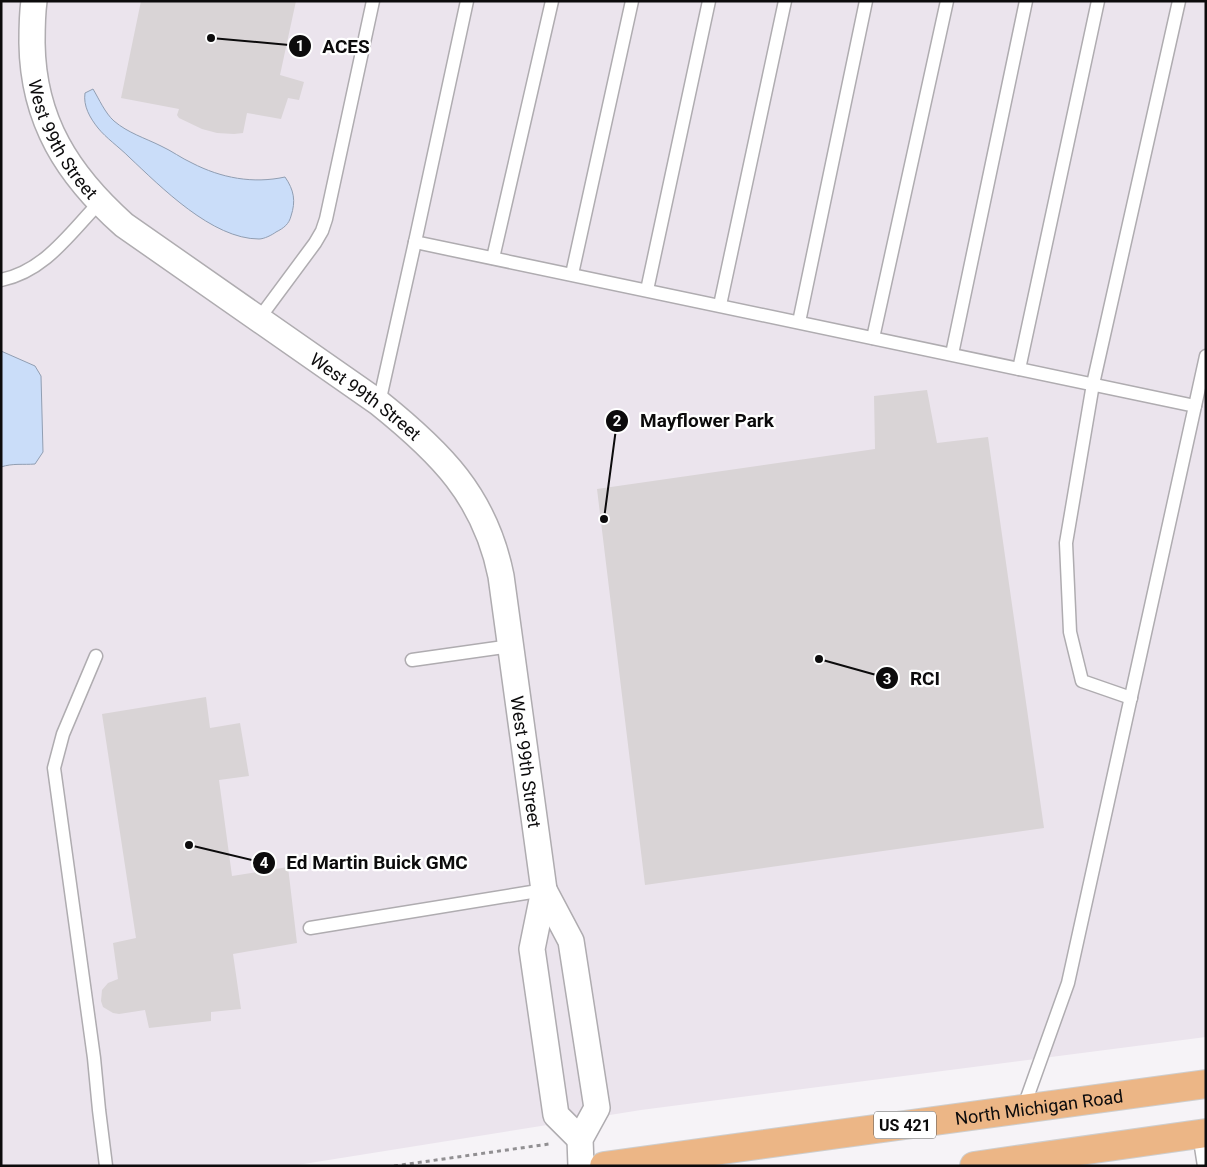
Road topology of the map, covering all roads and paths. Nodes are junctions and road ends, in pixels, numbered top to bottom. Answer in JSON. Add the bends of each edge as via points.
{"nodes":[{"id":1,"x":34,"y":1,"type":"edge"},
{"id":2,"x":373,"y":1,"type":"edge"},
{"id":3,"x":467,"y":1,"type":"edge"},
{"id":4,"x":552,"y":1,"type":"edge"},
{"id":5,"x":632,"y":1,"type":"edge"},
{"id":6,"x":708,"y":1,"type":"edge"},
{"id":7,"x":785,"y":1,"type":"edge"},
{"id":8,"x":866,"y":1,"type":"edge"},
{"id":9,"x":947,"y":1,"type":"edge"},
{"id":10,"x":1026,"y":1,"type":"edge"},
{"id":11,"x":1098,"y":1,"type":"edge"},
{"id":12,"x":1179,"y":1,"type":"edge"},
{"id":13,"x":99,"y":203,"type":"junction"},
{"id":14,"x":415,"y":242,"type":"junction"},
{"id":15,"x":493,"y":258,"type":"junction"},
{"id":16,"x":572,"y":274,"type":"junction"},
{"id":17,"x":1,"y":280,"type":"edge"},
{"id":18,"x":647,"y":290,"type":"junction"},
{"id":19,"x":720,"y":306,"type":"junction"},
{"id":20,"x":258,"y":320,"type":"junction"},
{"id":21,"x":799,"y":322,"type":"junction"},
{"id":22,"x":873,"y":338,"type":"junction"},
{"id":23,"x":952,"y":354,"type":"junction"},
{"id":24,"x":1206,"y":356,"type":"edge"},
{"id":25,"x":1019,"y":369,"type":"junction"},
{"id":26,"x":1093,"y":384,"type":"junction"},
{"id":27,"x":379,"y":403,"type":"junction"},
{"id":28,"x":1195,"y":406,"type":"junction"},
{"id":29,"x":511,"y":646,"type":"junction"},
{"id":30,"x":96,"y":656,"type":"dead end"},
{"id":31,"x":412,"y":660,"type":"dead end"},
{"id":32,"x":1130,"y":698,"type":"junction"},
{"id":33,"x":544,"y":890,"type":"junction"},
{"id":34,"x":310,"y":928,"type":"dead end"},
{"id":35,"x":1206,"y":1084,"type":"edge"},
{"id":36,"x":1023,"y":1109,"type":"junction"},
{"id":37,"x":1202,"y":1134,"type":"edge"},
{"id":38,"x":580,"y":1140,"type":"junction"},
{"id":39,"x":106,"y":1166,"type":"edge"},
{"id":40,"x":394,"y":1166,"type":"edge"},
{"id":41,"x":581,"y":1166,"type":"edge"},
{"id":42,"x":604,"y":1166,"type":"edge"},
{"id":43,"x":974,"y":1166,"type":"edge"},
{"id":44,"x":1204,"y":1166,"type":"edge"}],
"edges":[{"from":1,"to":13,"type":"street","name":"West 99th Street","via":[[32,54],[42,108],[62,155]]},
{"from":2,"to":20,"type":"lane","via":[[322,231]]},
{"from":3,"to":14,"type":"lane"},
{"from":4,"to":15,"type":"lane"},
{"from":5,"to":16,"type":"lane"},
{"from":6,"to":18,"type":"lane"},
{"from":7,"to":19,"type":"lane"},
{"from":8,"to":21,"type":"lane"},
{"from":9,"to":22,"type":"lane"},
{"from":10,"to":23,"type":"lane"},
{"from":11,"to":25,"type":"lane"},
{"from":12,"to":26,"type":"lane"},
{"from":13,"to":17,"type":"lane","via":[[41,263],[15,277]]},
{"from":13,"to":20,"type":"street","name":"West 99th Street","via":[[124,225]]},
{"from":14,"to":15,"type":"lane"},
{"from":14,"to":27,"type":"lane"},
{"from":15,"to":16,"type":"lane"},
{"from":16,"to":18,"type":"lane"},
{"from":18,"to":19,"type":"lane"},
{"from":19,"to":21,"type":"lane"},
{"from":20,"to":27,"type":"street","name":"West 99th Street"},
{"from":21,"to":22,"type":"lane"},
{"from":22,"to":23,"type":"lane"},
{"from":23,"to":25,"type":"lane"},
{"from":24,"to":28,"type":"lane"},
{"from":25,"to":26,"type":"lane"},
{"from":26,"to":28,"type":"lane"},
{"from":26,"to":32,"type":"lane","via":[[1066,543],[1070,632],[1082,681]]},
{"from":27,"to":29,"type":"street","name":"West 99th Street","via":[[433,449],[458,477],[480,511],[496,551]]},
{"from":28,"to":32,"type":"lane"},
{"from":29,"to":31,"type":"lane"},
{"from":29,"to":33,"type":"street","name":"West 99th Street"},
{"from":30,"to":39,"type":"lane","via":[[63,734],[54,768]]},
{"from":32,"to":36,"type":"lane","via":[[1068,983]]},
{"from":33,"to":34,"type":"lane"},
{"from":33,"to":38,"type":"street","name":"West 99th Street","via":[[532,949],[556,1115]]},
{"from":33,"to":38,"type":"street","name":"West 99th Street","via":[[571,941],[597,1108]]},
{"from":35,"to":36,"type":"main road","name":"North Michigan Road","number":"US 421"},
{"from":36,"to":42,"type":"main road","name":"North Michigan Road","number":"US 421"},
{"from":37,"to":43,"type":"main road"},
{"from":37,"to":44,"type":"lane"},
{"from":38,"to":40,"type":"path"},
{"from":38,"to":41,"type":"street"}]}
